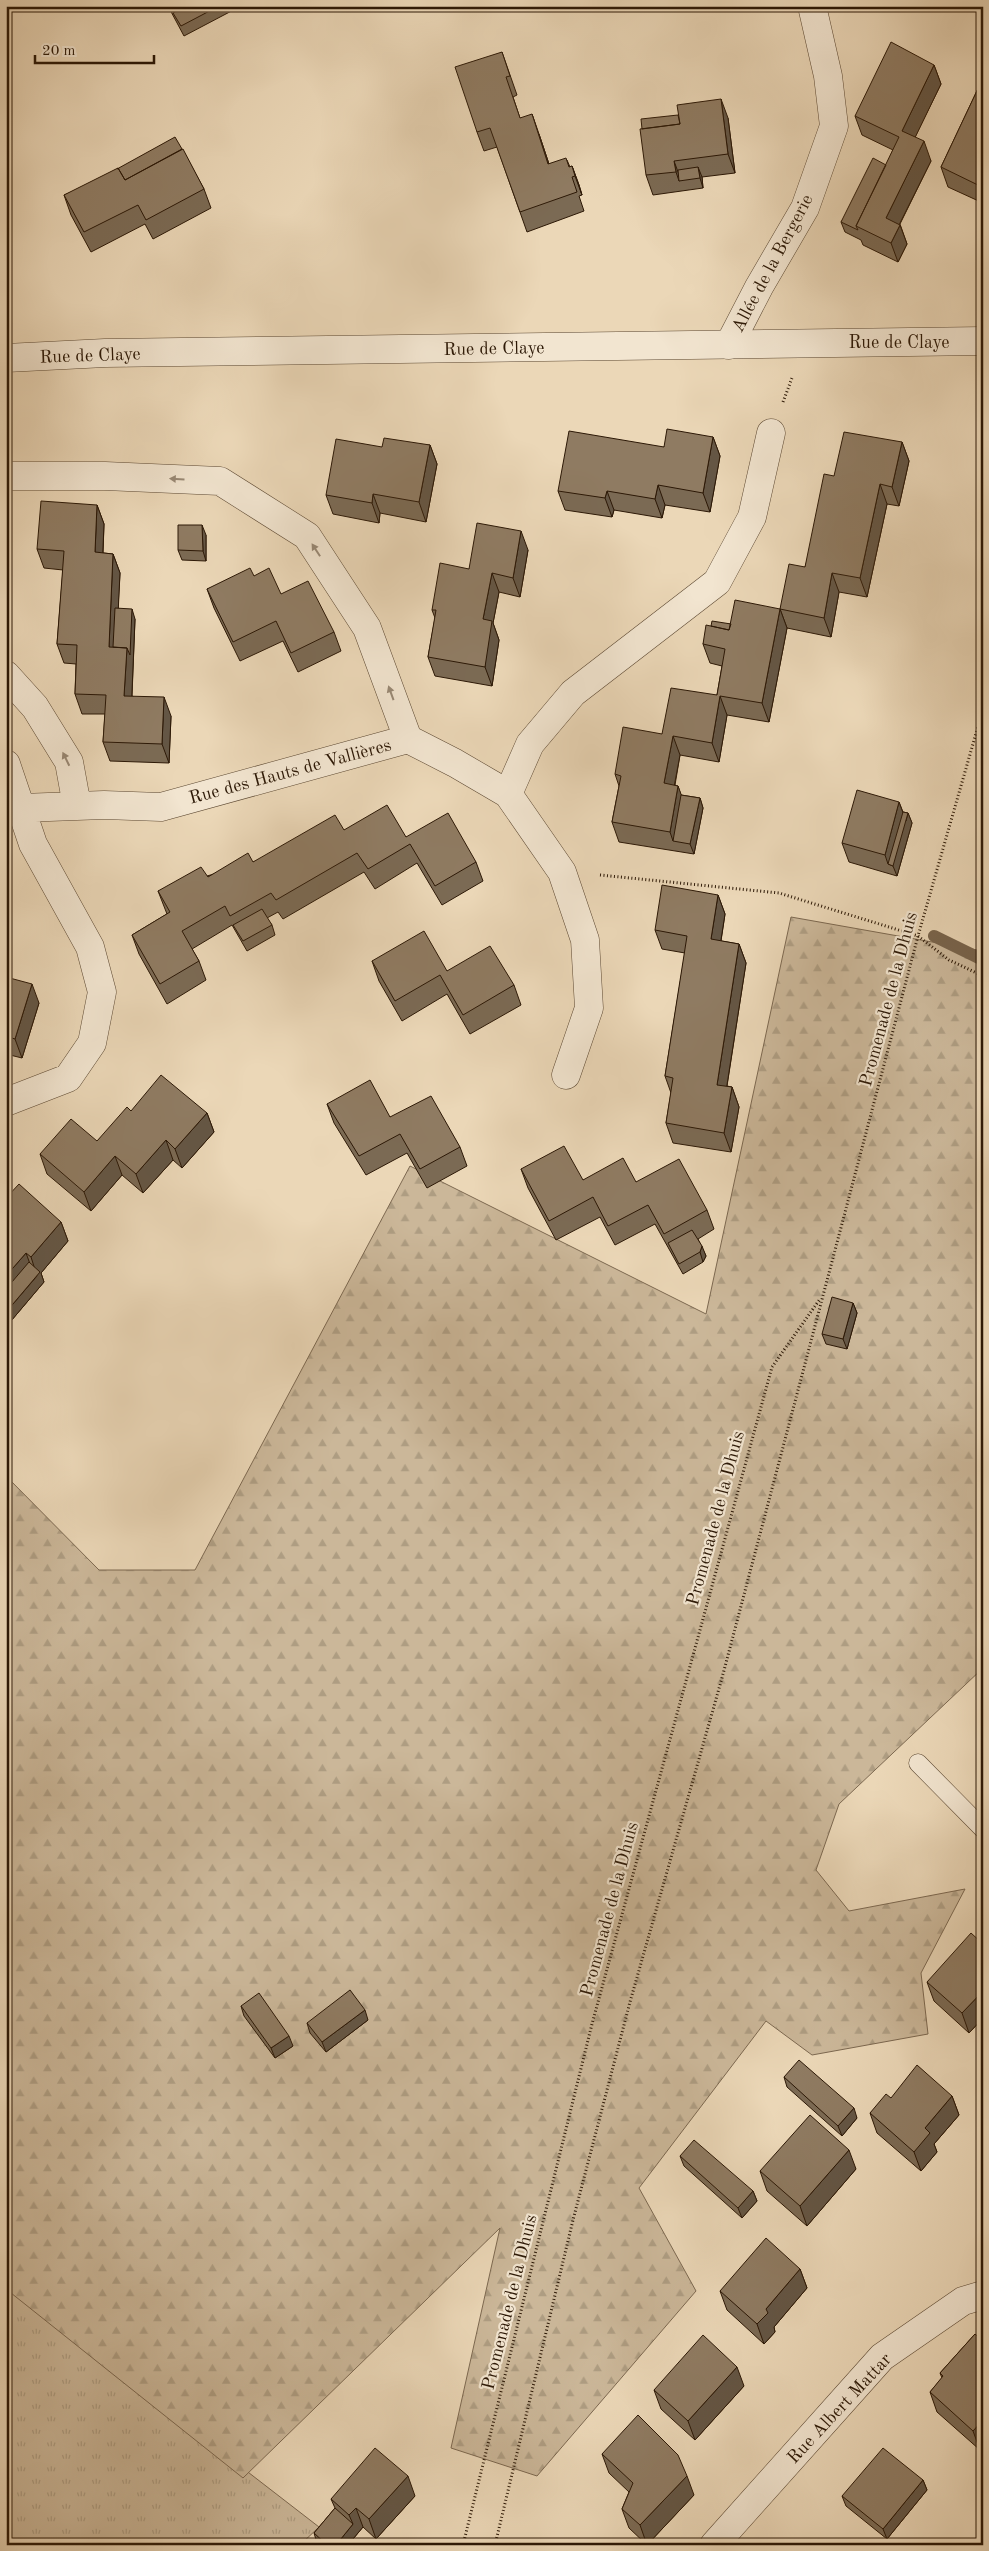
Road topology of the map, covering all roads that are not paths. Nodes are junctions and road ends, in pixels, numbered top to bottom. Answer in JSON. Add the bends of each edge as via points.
{"nodes":[{"id":1,"x":812,"y":6,"type":"edge"},
{"id":2,"x":983,"y":341,"type":"edge"},
{"id":3,"x":729,"y":345,"type":"junction"},
{"id":4,"x":6,"y":358,"type":"edge"},
{"id":5,"x":771,"y":433,"type":"road end"},
{"id":6,"x":6,"y":476,"type":"edge"},
{"id":7,"x":6,"y":675,"type":"edge"},
{"id":8,"x":408,"y":739,"type":"junction"},
{"id":9,"x":6,"y":764,"type":"edge"},
{"id":10,"x":508,"y":794,"type":"junction"},
{"id":11,"x":77,"y":806,"type":"junction"},
{"id":12,"x":21,"y":808,"type":"junction"},
{"id":13,"x":566,"y":1075,"type":"dead end"},
{"id":14,"x":6,"y":1102,"type":"edge"},
{"id":15,"x":918,"y":1763,"type":"dead end"},
{"id":16,"x":983,"y":1829,"type":"edge"},
{"id":17,"x":983,"y":2295,"type":"edge"},
{"id":18,"x":714,"y":2545,"type":"edge"}],
"edges":[{"from":1,"to":3,"type":"street","name":"Allée de la Bergerie","via":[[828,76],[834,126],[805,208]]},
{"from":2,"to":3,"type":"street","name":"Rue de Claye"},
{"from":3,"to":4,"type":"street","name":"Rue de Claye","via":[[105,353]]},
{"from":5,"to":10,"type":"street","via":[[752,516],[717,582],[573,693],[530,744]]},
{"from":8,"to":6,"type":"street","name":"Rue des Hauts de Vallières","one_way":true,"via":[[367,628],[307,536],[220,481]]},
{"from":11,"to":7,"type":"street","one_way":true,"via":[[69,762],[36,707]]},
{"from":8,"to":10,"type":"street"},
{"from":8,"to":11,"type":"street","name":"Rue des Hauts de Vallières","via":[[161,807]]},
{"from":9,"to":12,"type":"street"},
{"from":10,"to":13,"type":"street","via":[[562,872],[585,940],[589,1008]]},
{"from":11,"to":12,"type":"street","name":"Rue des Hauts de Vallières"},
{"from":12,"to":14,"type":"street","via":[[33,844],[90,947],[102,992],[92,1043],[68,1078]]},
{"from":15,"to":16,"type":"lane"},
{"from":17,"to":18,"type":"street","name":"Rue Albert Mattar","via":[[963,2302],[882,2357]]}]}
